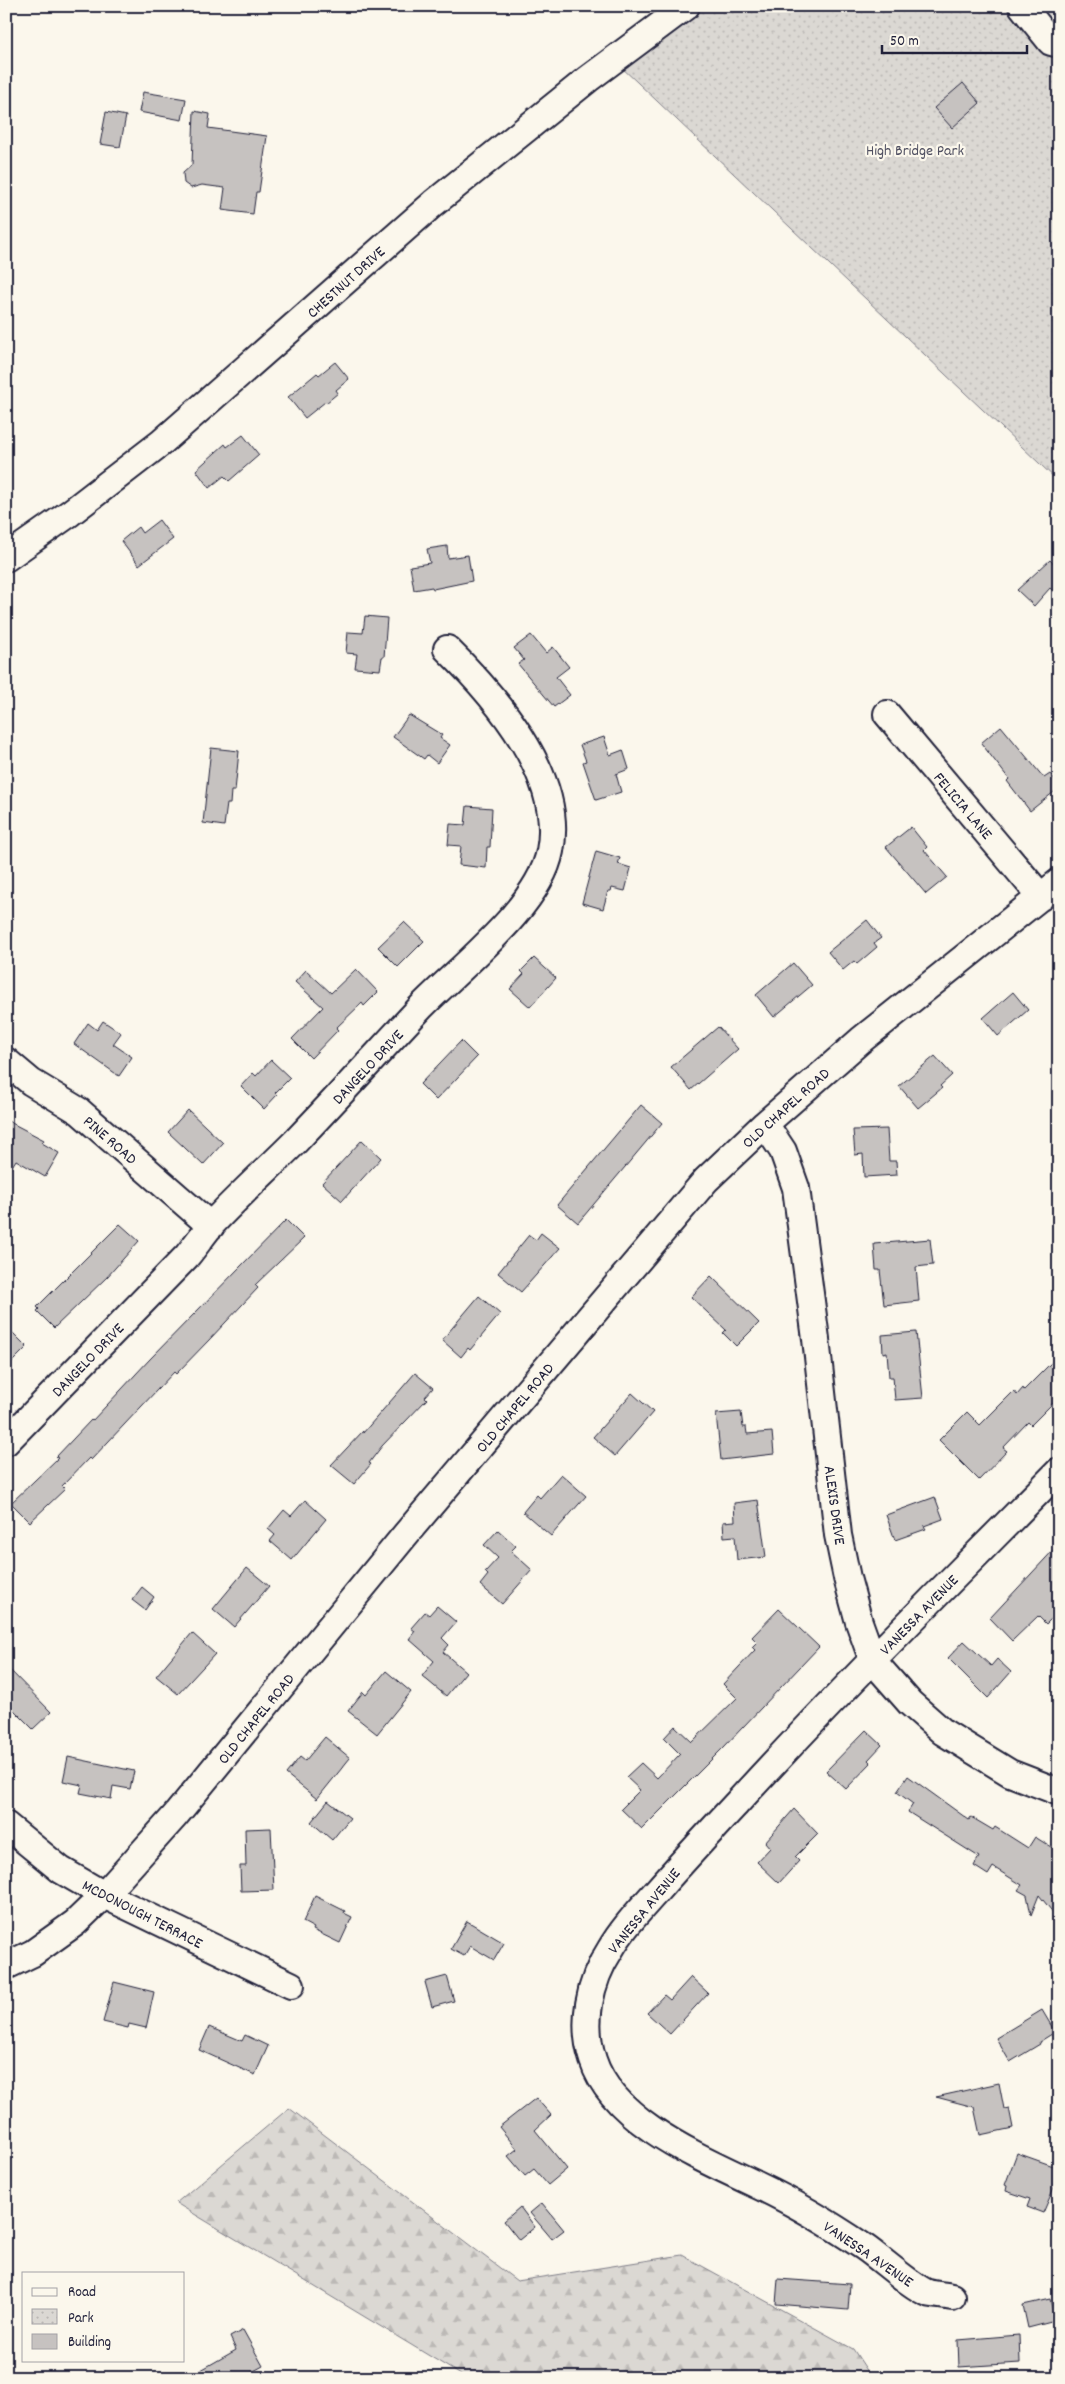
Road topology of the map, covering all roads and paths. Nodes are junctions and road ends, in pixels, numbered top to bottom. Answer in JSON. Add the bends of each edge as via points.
{"nodes":[{"id":1,"x":686,"y":6,"type":"edge"},
{"id":2,"x":1022,"y":6,"type":"edge"},
{"id":3,"x":1059,"y":44,"type":"edge"},
{"id":4,"x":6,"y":558,"type":"edge"},
{"id":5,"x":446,"y":649,"type":"dead end"},
{"id":6,"x":887,"y":714,"type":"dead end"},
{"id":7,"x":1050,"y":889,"type":"edge"},
{"id":8,"x":6,"y":1061,"type":"edge"},
{"id":9,"x":765,"y":1124,"type":"junction"},
{"id":10,"x":210,"y":1226,"type":"junction"},
{"id":11,"x":9,"y":1435,"type":"edge"},
{"id":12,"x":1059,"y":1471,"type":"edge"},
{"id":13,"x":873,"y":1661,"type":"junction"},
{"id":14,"x":1059,"y":1792,"type":"edge"},
{"id":15,"x":6,"y":1825,"type":"edge"},
{"id":16,"x":104,"y":1895,"type":"junction"},
{"id":17,"x":6,"y":1966,"type":"edge"},
{"id":18,"x":290,"y":1985,"type":"dead end"},
{"id":19,"x":952,"y":2296,"type":"dead end"}],
"edges":[{"from":1,"to":4,"type":"street","name":"CHESTNUT DRIVE","via":[[441,197],[162,442]]},
{"from":2,"to":3,"type":"street","via":[[1051,42]]},
{"from":5,"to":10,"type":"street","name":"DANGELO DRIVE","via":[[470,672],[521,737],[541,778],[552,819],[546,867],[508,921]]},
{"from":6,"to":7,"type":"street","name":"FELICIA LANE"},
{"from":7,"to":9,"type":"street","name":"OLD CHAPEL ROAD","via":[[914,996]]},
{"from":8,"to":10,"type":"street","name":"PINE ROAD","via":[[31,1082],[79,1111]]},
{"from":9,"to":13,"type":"street","name":"ALEXIS DRIVE","via":[[784,1151],[796,1188],[838,1535],[859,1622]]},
{"from":9,"to":16,"type":"street","name":"OLD CHAPEL ROAD","via":[[706,1180],[406,1534],[175,1816]]},
{"from":10,"to":11,"type":"street","name":"DANGELO DRIVE","via":[[187,1256]]},
{"from":12,"to":13,"type":"street","name":"VANESSA AVENUE"},
{"from":13,"to":14,"type":"street","name":"ALEXIS DRIVE","via":[[910,1703],[943,1732],[1010,1773]]},
{"from":13,"to":19,"type":"street","name":"VANESSA AVENUE","via":[[780,1756],[631,1921],[609,1950],[588,2008],[588,2040],[593,2063],[601,2077],[626,2109],[644,2124],[667,2139],[784,2198],[863,2247],[925,2292]]},
{"from":15,"to":16,"type":"street","name":"MCDONOUGH TERRACE","via":[[60,1870]]},
{"from":16,"to":17,"type":"street","name":"OLD CHAPEL ROAD","via":[[56,1938],[33,1954]]},
{"from":16,"to":18,"type":"street","name":"MCDONOUGH TERRACE"}]}
